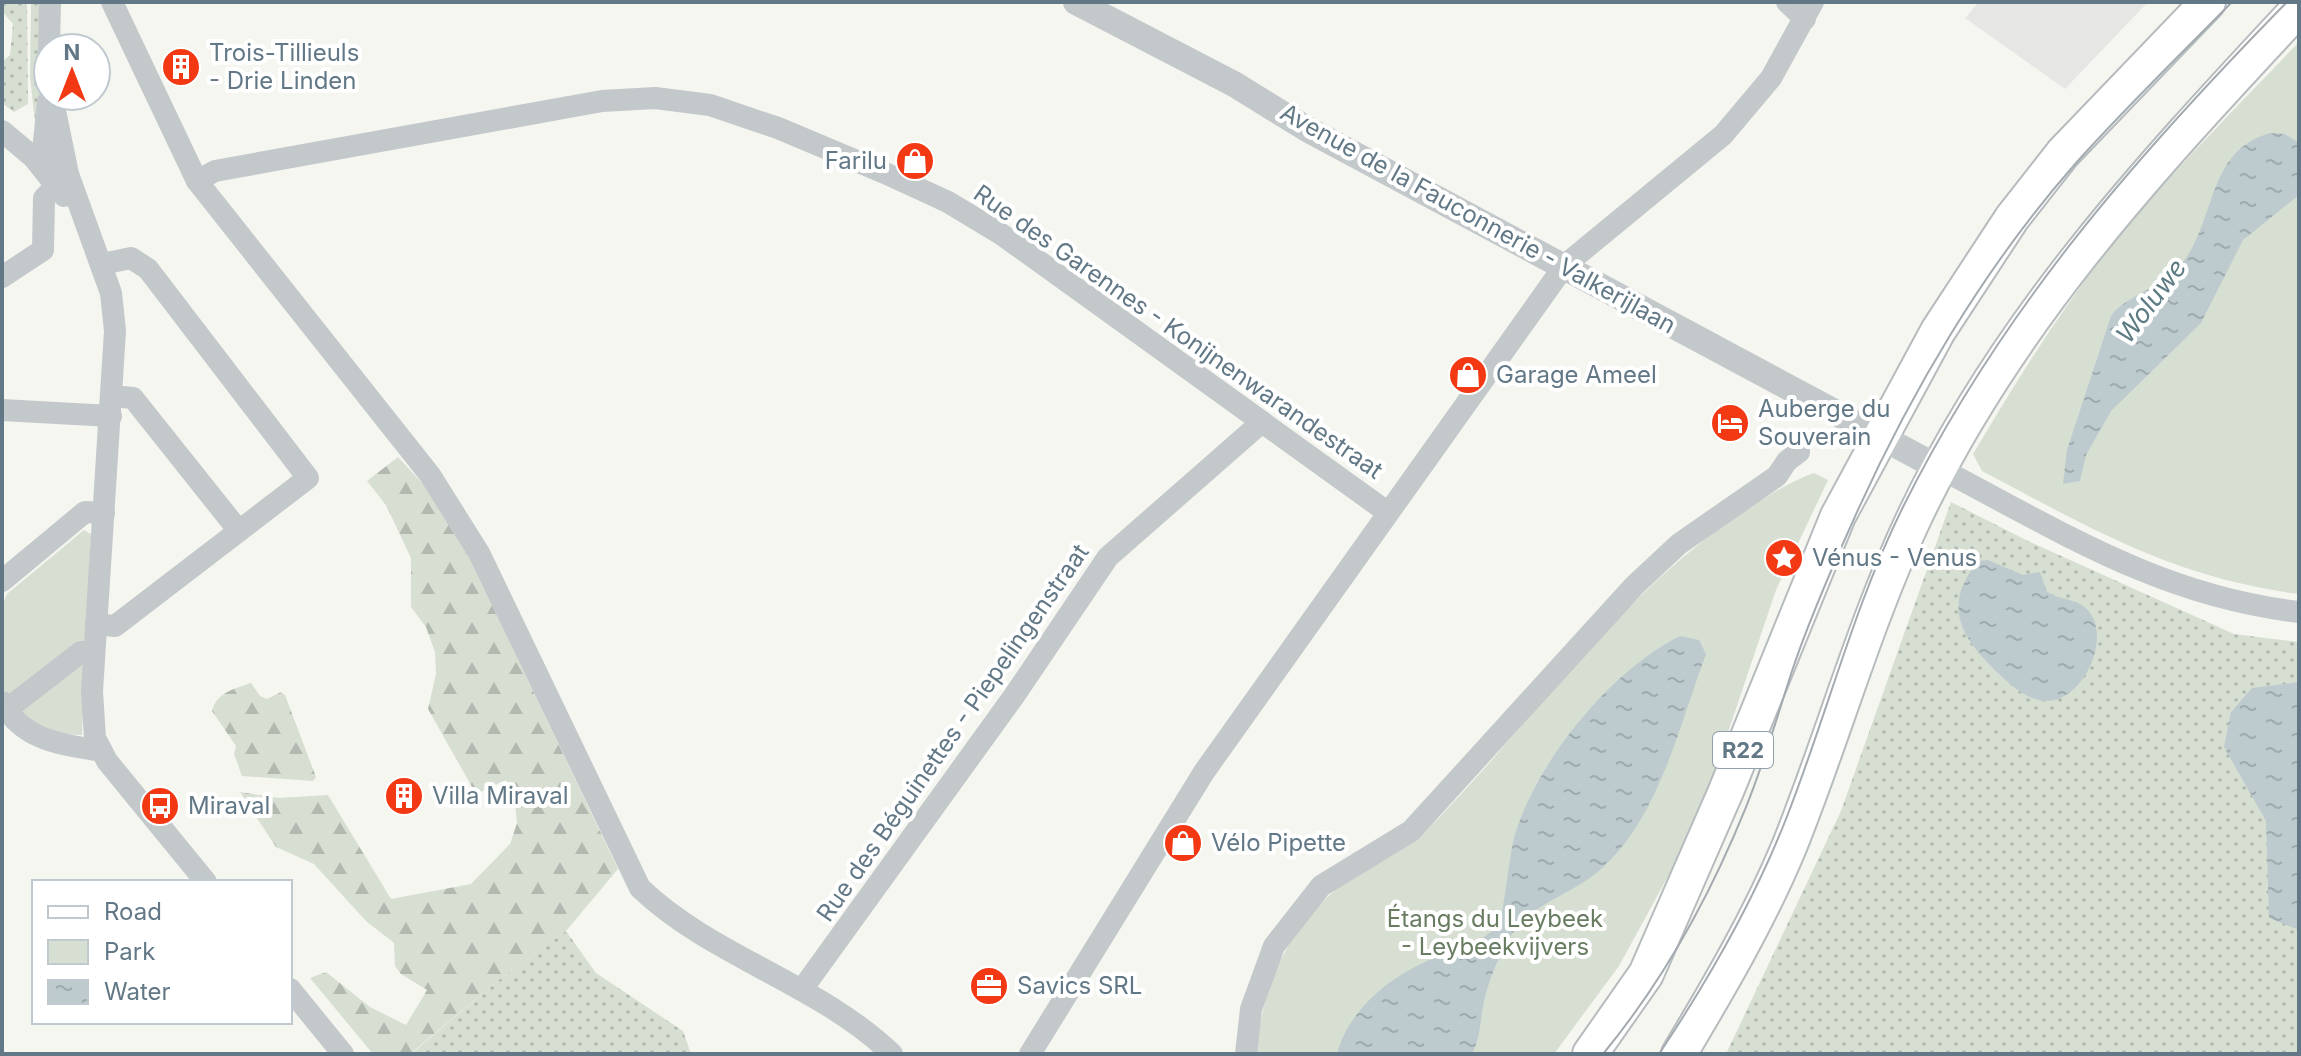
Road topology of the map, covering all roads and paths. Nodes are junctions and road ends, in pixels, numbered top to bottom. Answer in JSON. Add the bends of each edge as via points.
{"nodes":[{"id":1,"x":50,"y":2,"type":"edge"},
{"id":2,"x":112,"y":2,"type":"edge"},
{"id":3,"x":1076,"y":2,"type":"edge"},
{"id":4,"x":1787,"y":2,"type":"edge"},
{"id":5,"x":2208,"y":2,"type":"edge"},
{"id":6,"x":2299,"y":8,"type":"edge"},
{"id":7,"x":1809,"y":10,"type":"edge"},
{"id":8,"x":49,"y":32,"type":"edge"},
{"id":9,"x":48,"y":112,"type":"edge"},
{"id":10,"x":2,"y":131,"type":"edge"},
{"id":11,"x":62,"y":180,"type":"junction"},
{"id":12,"x":197,"y":181,"type":"junction"},
{"id":13,"x":102,"y":264,"type":"junction"},
{"id":14,"x":1565,"y":265,"type":"junction"},
{"id":15,"x":2,"y":277,"type":"edge"},
{"id":16,"x":111,"y":406,"type":"junction"},
{"id":17,"x":2,"y":410,"type":"edge"},
{"id":18,"x":1262,"y":422,"type":"junction"},
{"id":19,"x":1879,"y":437,"type":"junction"},
{"id":20,"x":1799,"y":452,"type":"dead end"},
{"id":21,"x":1939,"y":468,"type":"junction"},
{"id":22,"x":1387,"y":512,"type":"junction"},
{"id":23,"x":104,"y":513,"type":"junction"},
{"id":24,"x":239,"y":531,"type":"junction"},
{"id":25,"x":2,"y":581,"type":"edge"},
{"id":26,"x":2299,"y":612,"type":"edge"},
{"id":27,"x":96,"y":624,"type":"junction"},
{"id":28,"x":94,"y":653,"type":"junction"},
{"id":29,"x":4,"y":706,"type":"edge"},
{"id":30,"x":101,"y":751,"type":"junction"},
{"id":31,"x":204,"y":880,"type":"edge"},
{"id":32,"x":803,"y":988,"type":"junction"},
{"id":33,"x":292,"y":991,"type":"edge"},
{"id":34,"x":343,"y":1054,"type":"edge"},
{"id":35,"x":892,"y":1054,"type":"edge"},
{"id":36,"x":1030,"y":1054,"type":"edge"},
{"id":37,"x":1246,"y":1054,"type":"edge"},
{"id":38,"x":1590,"y":1054,"type":"edge"},
{"id":39,"x":1679,"y":1054,"type":"edge"}],
"edges":[{"from":1,"to":8,"type":"street"},
{"from":2,"to":12,"type":"street"},
{"from":3,"to":14,"type":"street","name":"Avenue de la Fauconnerie - Valkerijlaan"},
{"from":4,"to":7,"type":"street"},
{"from":5,"to":19,"type":"main road","number":"R22","via":[[2063,153],[2012,218],[1938,331]]},
{"from":6,"to":21,"type":"main road","via":[[2122,200],[2072,262],[1970,410]]},
{"from":7,"to":14,"type":"street","via":[[1771,78],[1723,135]]},
{"from":9,"to":11,"type":"street","via":[[43,152]]},
{"from":10,"to":11,"type":"street"},
{"from":11,"to":13,"type":"street"},
{"from":11,"to":15,"type":"street","via":[[44,198],[43,250]]},
{"from":12,"to":18,"type":"street","name":"Rue des Garennes - Konijnenwarandestraat","via":[[215,171],[602,101],[655,98],[710,105],[778,128],[948,202],[1001,234]]},
{"from":12,"to":32,"type":"street","via":[[458,517],[640,888],[664,911]]},
{"from":13,"to":16,"type":"street","via":[[115,331]]},
{"from":13,"to":24,"type":"street","via":[[131,258],[148,269],[308,478]]},
{"from":14,"to":19,"type":"street","name":"Avenue de la Fauconnerie - Valkerijlaan"},
{"from":14,"to":22,"type":"street"},
{"from":16,"to":17,"type":"street"},
{"from":16,"to":23,"type":"street"},
{"from":16,"to":24,"type":"street","via":[[133,398]]},
{"from":18,"to":22,"type":"street","name":"Rue des Garennes - Konijnenwarandestraat"},
{"from":18,"to":32,"type":"street","name":"Rue des Béguinettes - Piepelingenstraat","via":[[1108,557]]},
{"from":19,"to":21,"type":"street","name":"Avenue de la Fauconnerie - Valkerijlaan"},
{"from":19,"to":38,"type":"main road","number":"R22","via":[[1838,516],[1646,974]]},
{"from":20,"to":37,"type":"street","via":[[1777,476],[1679,544],[1635,585],[1411,831],[1321,886],[1274,946],[1251,1009]]},
{"from":21,"to":26,"type":"street","via":[[2128,568],[2230,602]]},
{"from":21,"to":39,"type":"main road","via":[[1866,636],[1788,848],[1745,939]]},
{"from":22,"to":36,"type":"street","via":[[1204,772]]},
{"from":23,"to":25,"type":"street","via":[[85,512]]},
{"from":23,"to":27,"type":"street"},
{"from":24,"to":27,"type":"street","via":[[115,626]]},
{"from":27,"to":28,"type":"street"},
{"from":28,"to":29,"type":"street","via":[[81,652]]},
{"from":28,"to":30,"type":"street","via":[[91,716]]},
{"from":29,"to":30,"type":"street","via":[[33,736]]},
{"from":30,"to":31,"type":"street"},
{"from":32,"to":35,"type":"street"},
{"from":33,"to":34,"type":"street"}]}
